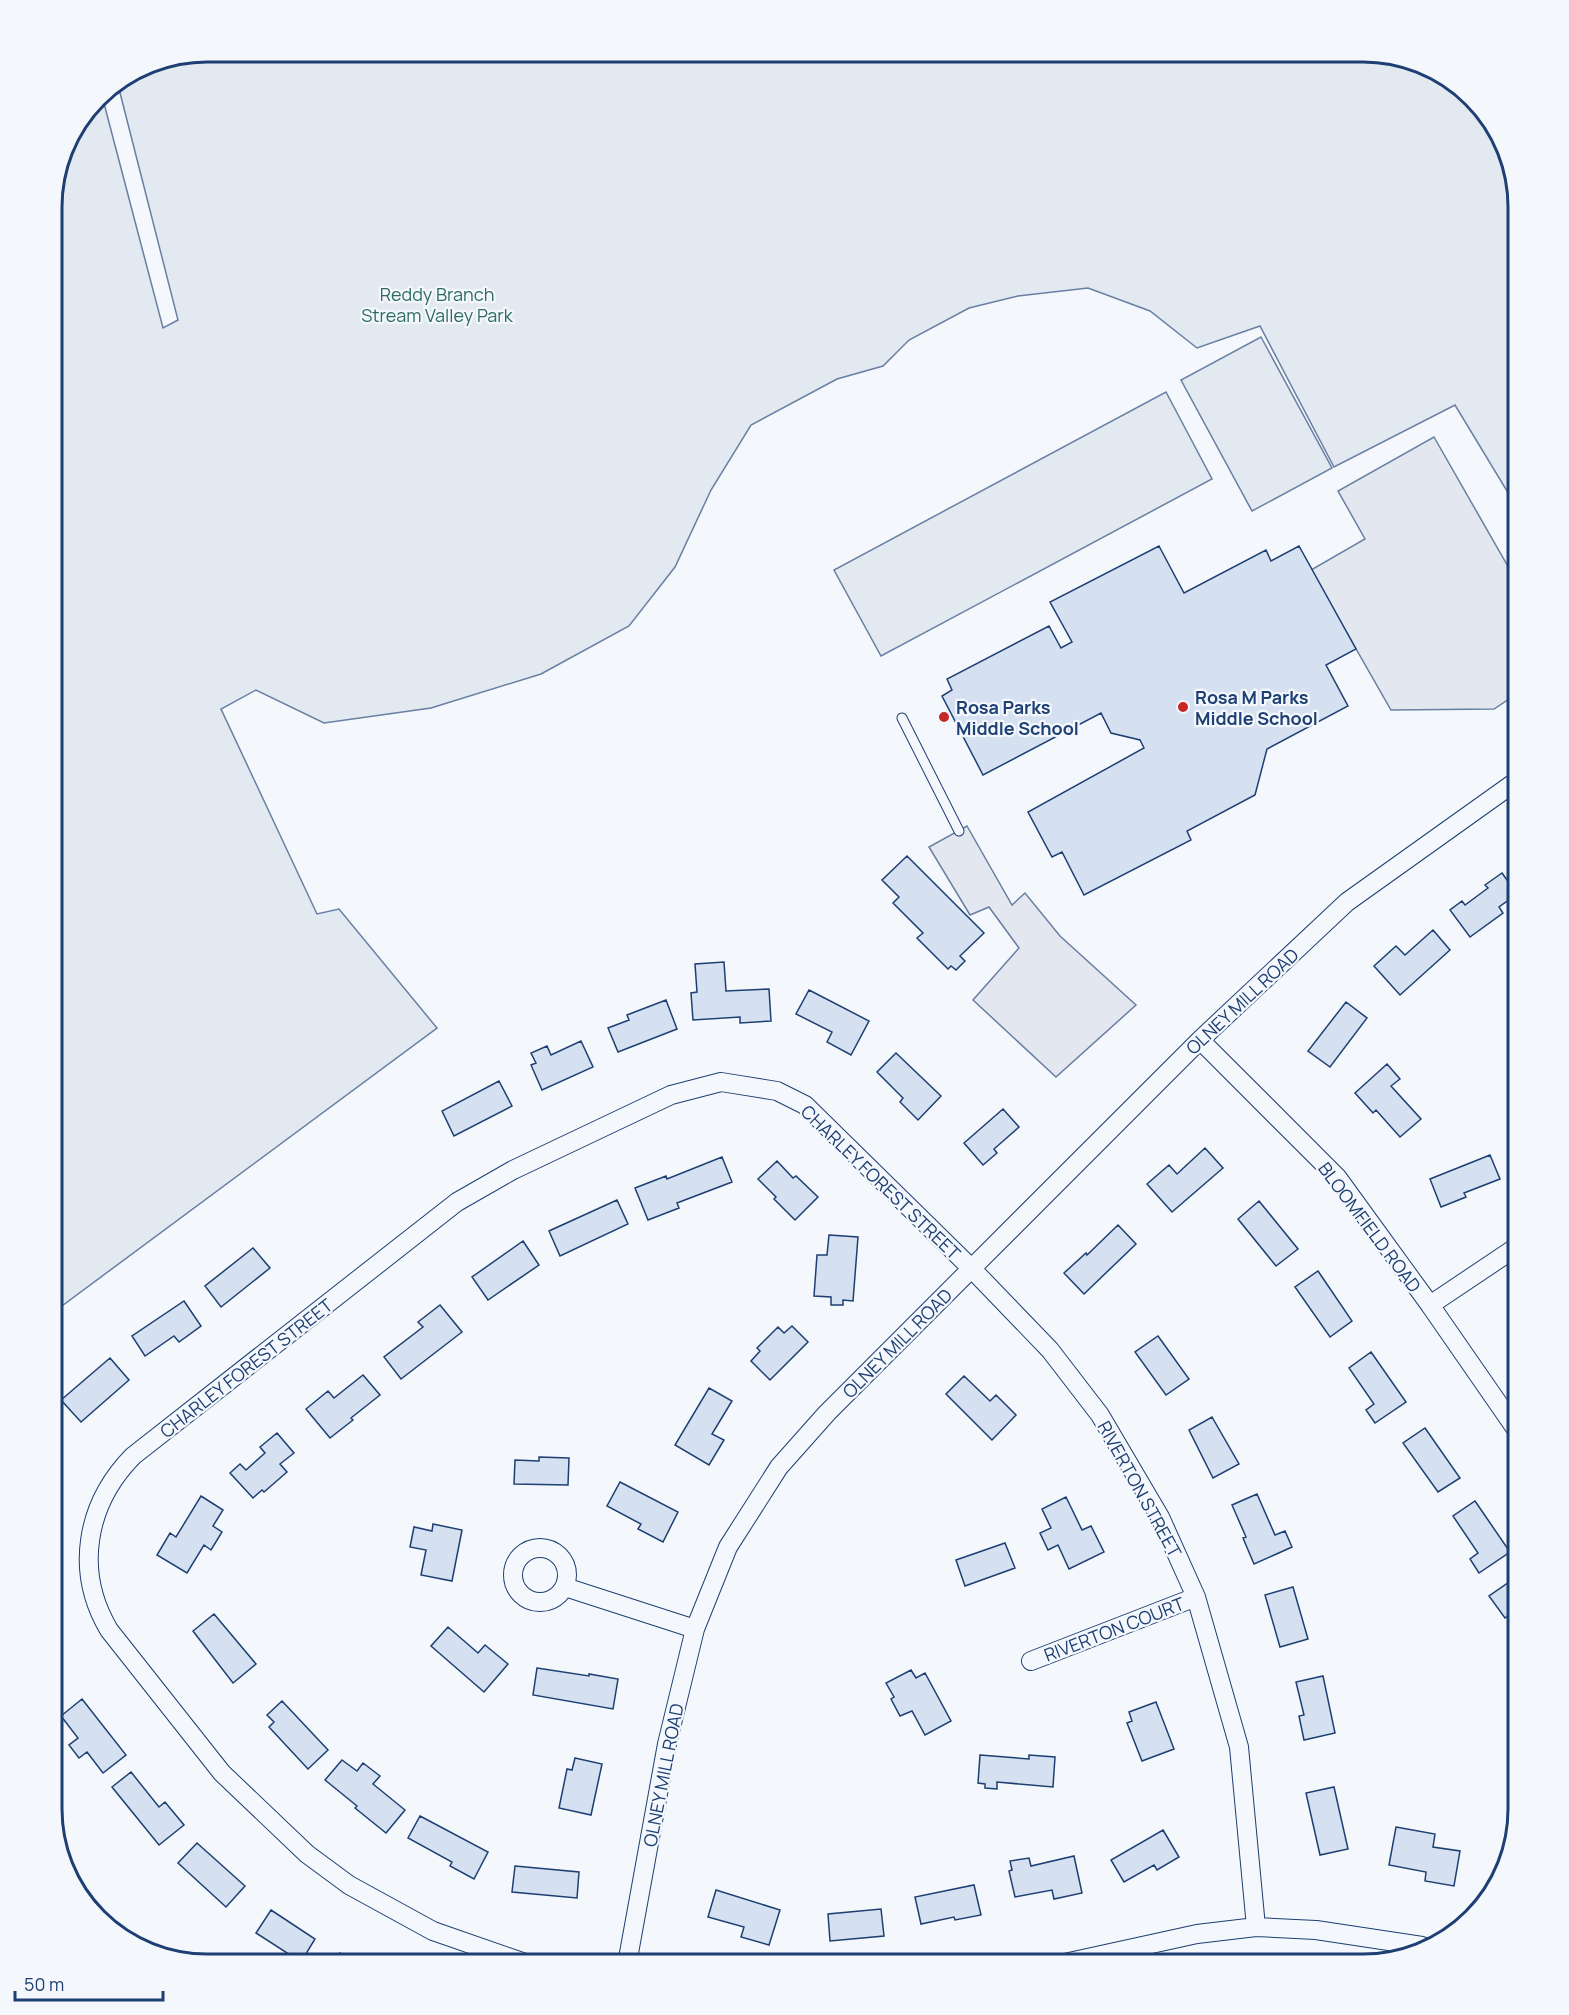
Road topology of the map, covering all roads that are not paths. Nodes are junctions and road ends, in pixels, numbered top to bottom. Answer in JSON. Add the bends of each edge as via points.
{"nodes":[{"id":1,"x":902,"y":718,"type":"dead end"},
{"id":2,"x":1508,"y":787,"type":"edge"},
{"id":3,"x":959,"y":831,"type":"dead end"},
{"id":4,"x":1200,"y":1040,"type":"junction"},
{"id":5,"x":1508,"y":1253,"type":"edge"},
{"id":6,"x":972,"y":1269,"type":"junction"},
{"id":7,"x":1430,"y":1305,"type":"junction"},
{"id":8,"x":1508,"y":1418,"type":"edge"},
{"id":9,"x":565,"y":1587,"type":"dead end"},
{"id":10,"x":1196,"y":1597,"type":"junction"},
{"id":11,"x":695,"y":1629,"type":"junction"},
{"id":12,"x":1031,"y":1661,"type":"dead end"},
{"id":13,"x":1256,"y":1927,"type":"junction"},
{"id":14,"x":1413,"y":1945,"type":"edge"},
{"id":15,"x":499,"y":1954,"type":"edge"},
{"id":16,"x":629,"y":1954,"type":"edge"},
{"id":17,"x":1106,"y":1954,"type":"edge"}],
"edges":[{"from":1,"to":3,"type":"lane"},
{"from":2,"to":4,"type":"street","name":"OLNEY MILL ROAD","via":[[1347,902]]},
{"from":4,"to":6,"type":"street","name":"OLNEY MILL ROAD"},
{"from":4,"to":7,"type":"street","name":"BLOOMFIELD ROAD","via":[[1337,1177]]},
{"from":5,"to":7,"type":"street"},
{"from":6,"to":10,"type":"street","name":"RIVERTON STREET","via":[[1050,1350],[1100,1416],[1160,1518]]},
{"from":6,"to":11,"type":"street","name":"OLNEY MILL ROAD","via":[[827,1413],[779,1467],[728,1547]]},
{"from":6,"to":15,"type":"street","name":"CHARLEY FOREST STREET","via":[[806,1105],[777,1091],[721,1083],[670,1095],[513,1170],[457,1202],[133,1456],[114,1477],[96,1512],[89,1543],[90,1579],[99,1612],[222,1773],[307,1854],[349,1885],[433,1931]]},
{"from":7,"to":8,"type":"street","name":"BLOOMFIELD ROAD"},
{"from":9,"to":11,"type":"street"},
{"from":10,"to":12,"type":"street","name":"RIVERTON COURT"},
{"from":10,"to":13,"type":"street","name":"RIVERTON STREET","via":[[1239,1747]]},
{"from":11,"to":16,"type":"street","name":"OLNEY MILL ROAD","via":[[667,1744]]},
{"from":13,"to":14,"type":"street","via":[[1316,1930]]},
{"from":13,"to":17,"type":"street","via":[[1197,1934]]}]}
